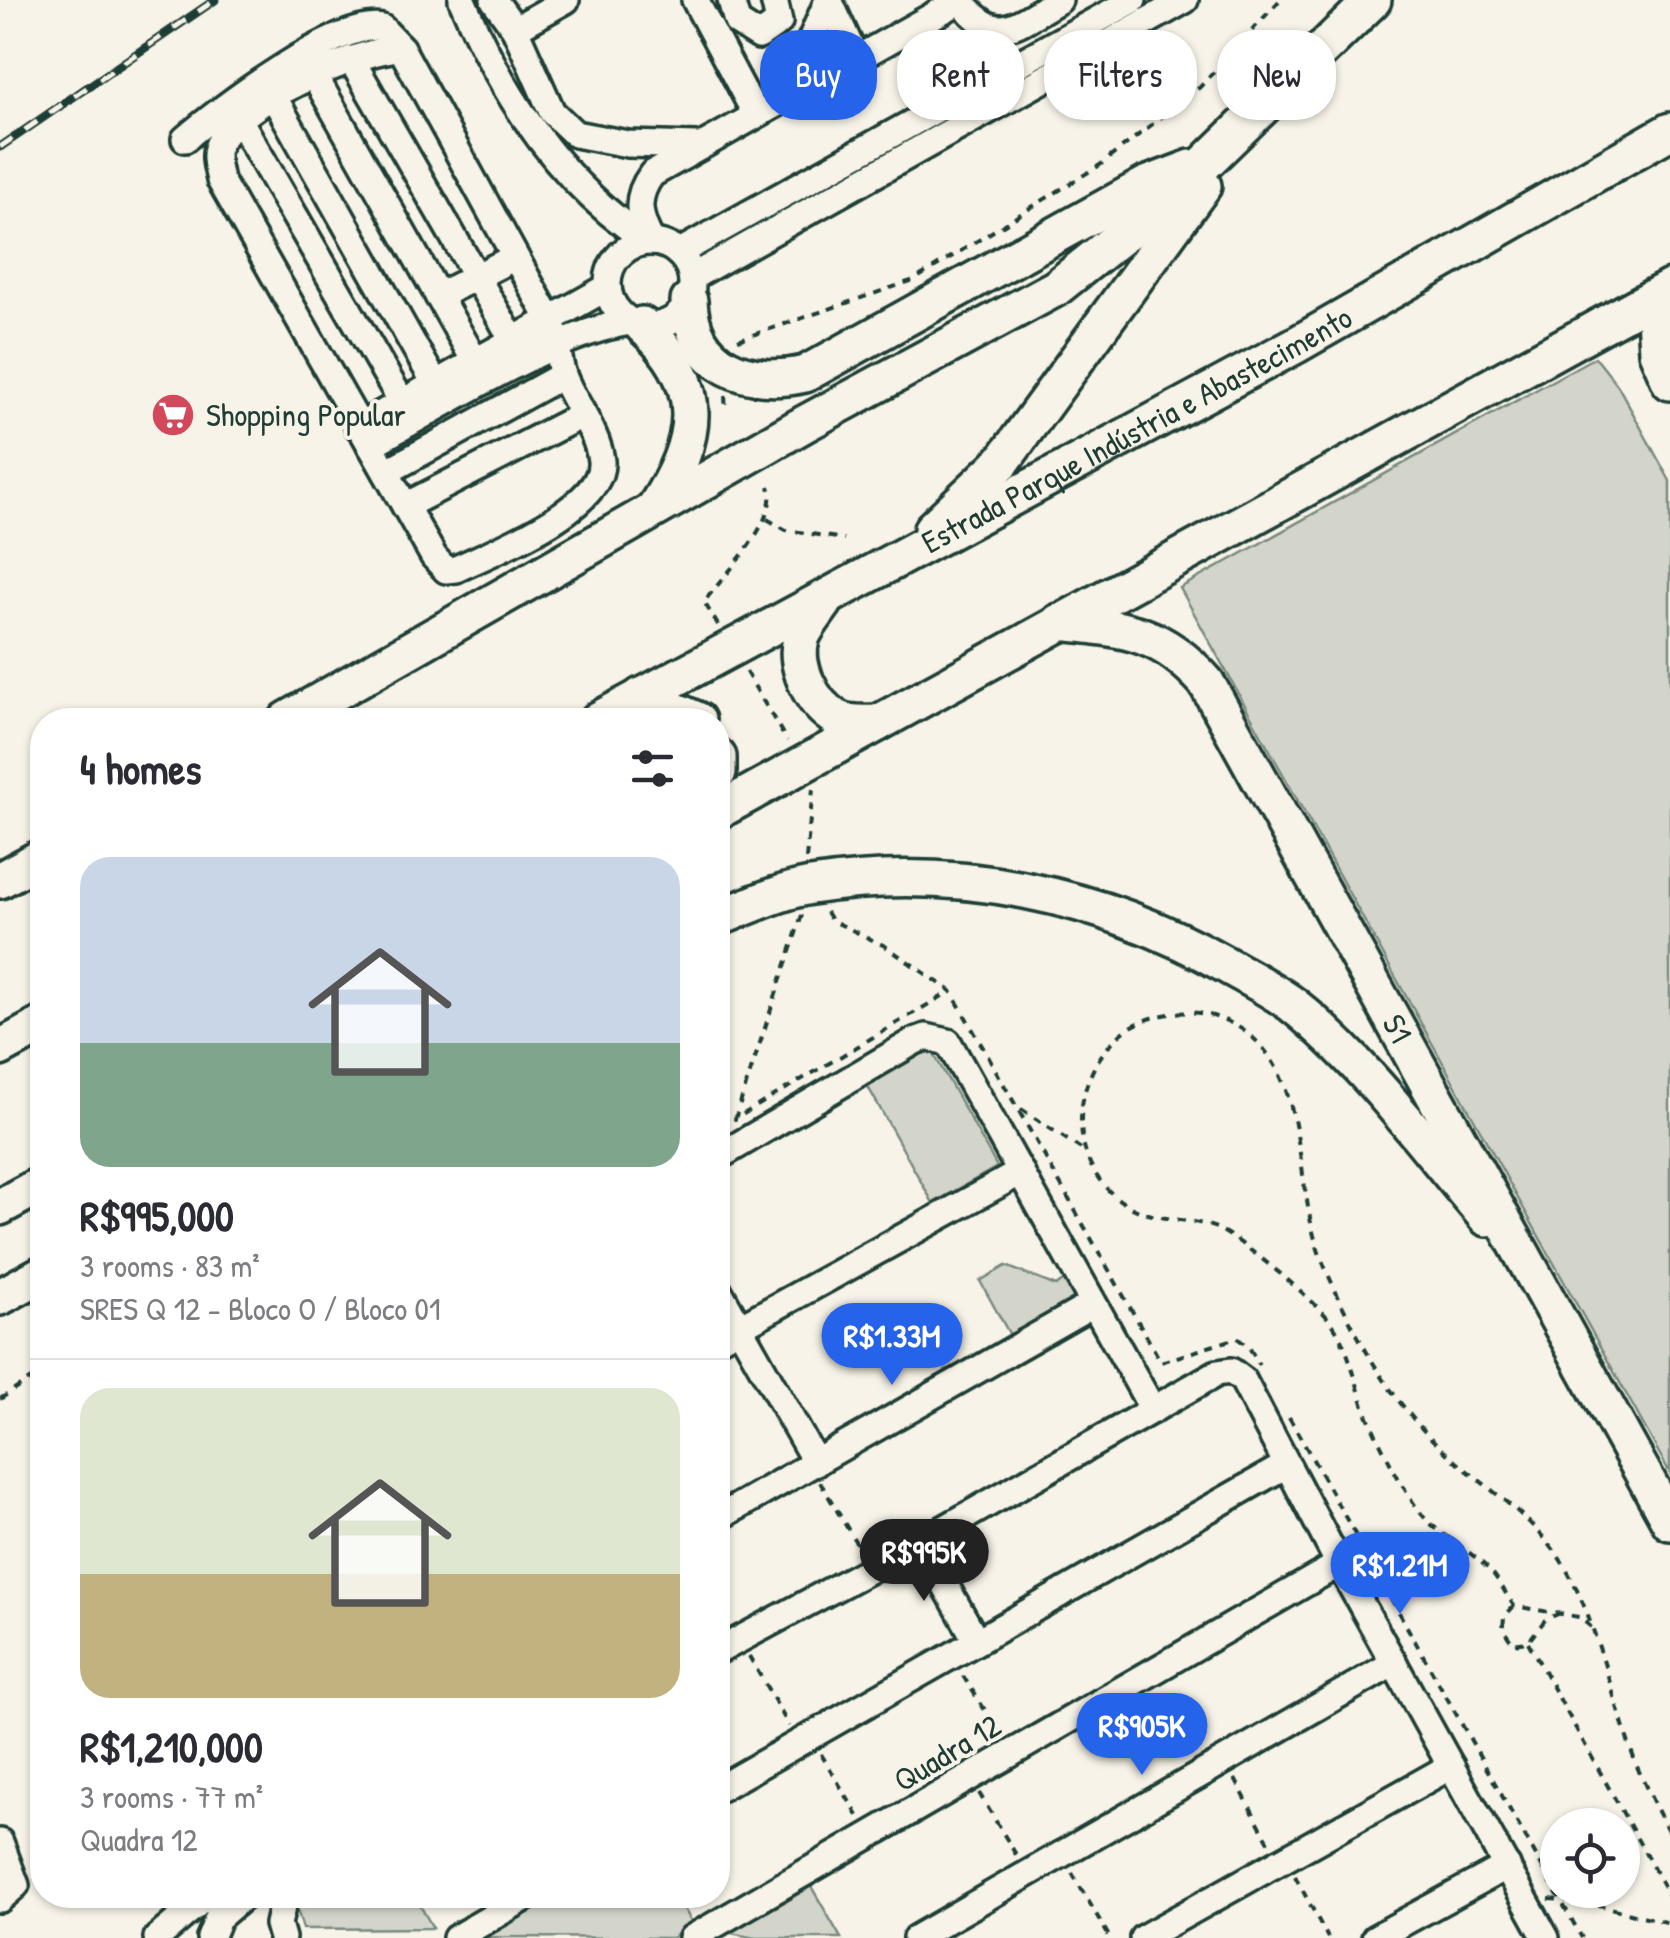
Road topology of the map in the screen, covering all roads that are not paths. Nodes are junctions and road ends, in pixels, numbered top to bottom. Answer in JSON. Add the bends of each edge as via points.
{"nodes":[{"id":1,"x":462,"y":0,"type":"edge"},
{"id":2,"x":494,"y":0,"type":"edge"},
{"id":3,"x":566,"y":0,"type":"edge"},
{"id":4,"x":695,"y":0,"type":"edge"},
{"id":5,"x":731,"y":0,"type":"edge"},
{"id":6,"x":774,"y":0,"type":"edge"},
{"id":7,"x":828,"y":0,"type":"edge"},
{"id":8,"x":960,"y":0,"type":"edge"},
{"id":9,"x":1059,"y":0,"type":"edge"},
{"id":10,"x":1133,"y":0,"type":"edge"},
{"id":11,"x":1185,"y":0,"type":"edge"},
{"id":12,"x":1374,"y":0,"type":"edge"},
{"id":13,"x":515,"y":29,"type":"junction"},
{"id":14,"x":815,"y":30,"type":"edge"},
{"id":15,"x":842,"y":30,"type":"edge"},
{"id":16,"x":877,"y":46,"type":"edge"},
{"id":17,"x":401,"y":48,"type":"junction"},
{"id":18,"x":351,"y":59,"type":"junction"},
{"id":19,"x":314,"y":75,"type":"junction"},
{"id":20,"x":274,"y":98,"type":"junction"},
{"id":21,"x":760,"y":110,"type":"edge"},
{"id":22,"x":755,"y":113,"type":"junction"},
{"id":23,"x":240,"y":120,"type":"junction"},
{"id":24,"x":1670,"y":131,"type":"edge"},
{"id":25,"x":1241,"y":132,"type":"junction"},
{"id":26,"x":185,"y":139,"type":"dead end"},
{"id":27,"x":696,"y":146,"type":"junction"},
{"id":28,"x":1210,"y":160,"type":"junction"},
{"id":29,"x":650,"y":242,"type":"junction"},
{"id":30,"x":678,"y":253,"type":"junction"},
{"id":31,"x":515,"y":256,"type":"junction"},
{"id":32,"x":477,"y":276,"type":"junction"},
{"id":33,"x":531,"y":286,"type":"junction"},
{"id":34,"x":608,"y":287,"type":"junction"},
{"id":35,"x":690,"y":289,"type":"junction"},
{"id":36,"x":1662,"y":293,"type":"edge"},
{"id":37,"x":438,"y":296,"type":"junction"},
{"id":38,"x":584,"y":302,"type":"junction"},
{"id":39,"x":636,"y":323,"type":"junction"},
{"id":40,"x":555,"y":333,"type":"junction"},
{"id":41,"x":514,"y":342,"type":"junction"},
{"id":42,"x":476,"y":363,"type":"junction"},
{"id":43,"x":564,"y":375,"type":"junction"},
{"id":44,"x":1670,"y":382,"type":"edge"},
{"id":45,"x":436,"y":385,"type":"junction"},
{"id":46,"x":402,"y":402,"type":"junction"},
{"id":47,"x":582,"y":415,"type":"junction"},
{"id":48,"x":364,"y":436,"type":"junction"},
{"id":49,"x":386,"y":472,"type":"junction"},
{"id":50,"x":405,"y":506,"type":"junction"},
{"id":51,"x":650,"y":516,"type":"junction"},
{"id":52,"x":911,"y":554,"type":"junction"},
{"id":53,"x":828,"y":598,"type":"junction"},
{"id":54,"x":1058,"y":622,"type":"junction"},
{"id":55,"x":641,"y":696,"type":"junction"},
{"id":56,"x":308,"y":708,"type":"edge"},
{"id":57,"x":620,"y":708,"type":"edge"},
{"id":58,"x":669,"y":708,"type":"edge"},
{"id":59,"x":878,"y":723,"type":"junction"},
{"id":60,"x":730,"y":804,"type":"edge"},
{"id":61,"x":30,"y":864,"type":"edge"},
{"id":62,"x":0,"y":880,"type":"edge"},
{"id":63,"x":730,"y":914,"type":"edge"},
{"id":64,"x":30,"y":1032,"type":"edge"},
{"id":65,"x":0,"y":1048,"type":"edge"},
{"id":66,"x":730,"y":1150,"type":"edge"},
{"id":67,"x":1021,"y":1172,"type":"junction"},
{"id":68,"x":30,"y":1191,"type":"edge"},
{"id":69,"x":0,"y":1207,"type":"edge"},
{"id":70,"x":1534,"y":1272,"type":"junction"},
{"id":71,"x":30,"y":1281,"type":"edge"},
{"id":72,"x":0,"y":1298,"type":"edge"},
{"id":73,"x":1092,"y":1304,"type":"junction"},
{"id":74,"x":730,"y":1332,"type":"edge"},
{"id":75,"x":730,"y":1336,"type":"edge"},
{"id":76,"x":1154,"y":1410,"type":"junction"},
{"id":77,"x":813,"y":1465,"type":"junction"},
{"id":78,"x":1286,"y":1466,"type":"junction"},
{"id":79,"x":730,"y":1511,"type":"edge"},
{"id":80,"x":1670,"y":1522,"type":"edge"},
{"id":81,"x":921,"y":1542,"type":"junction"},
{"id":82,"x":1339,"y":1564,"type":"junction"},
{"id":83,"x":976,"y":1640,"type":"junction"},
{"id":84,"x":730,"y":1644,"type":"edge"},
{"id":85,"x":1394,"y":1664,"type":"junction"},
{"id":86,"x":1451,"y":1766,"type":"junction"},
{"id":87,"x":730,"y":1782,"type":"edge"},
{"id":88,"x":0,"y":1842,"type":"edge"},
{"id":89,"x":1507,"y":1866,"type":"junction"},
{"id":90,"x":0,"y":1900,"type":"edge"},
{"id":91,"x":193,"y":1908,"type":"edge"},
{"id":92,"x":230,"y":1908,"type":"edge"},
{"id":93,"x":282,"y":1908,"type":"edge"},
{"id":94,"x":508,"y":1908,"type":"edge"},
{"id":95,"x":157,"y":1938,"type":"edge"},
{"id":96,"x":210,"y":1938,"type":"edge"},
{"id":97,"x":282,"y":1938,"type":"edge"},
{"id":98,"x":456,"y":1938,"type":"edge"},
{"id":99,"x":692,"y":1938,"type":"edge"},
{"id":100,"x":916,"y":1938,"type":"edge"},
{"id":101,"x":1143,"y":1938,"type":"edge"},
{"id":102,"x":1375,"y":1938,"type":"edge"},
{"id":103,"x":1546,"y":1938,"type":"edge"}],
"edges":[{"from":1,"to":29,"type":"street","via":[[553,158],[588,198]]},
{"from":2,"to":13,"type":"street"},
{"from":3,"to":13,"type":"street"},
{"from":4,"to":22,"type":"street"},
{"from":5,"to":6,"type":"street","via":[[737,22],[759,36],[779,22]]},
{"from":7,"to":14,"type":"street"},
{"from":7,"to":15,"type":"street"},
{"from":8,"to":9,"type":"street","via":[[995,30]]},
{"from":8,"to":16,"type":"street"},
{"from":10,"to":30,"type":"street"},
{"from":11,"to":35,"type":"street"},
{"from":12,"to":25,"type":"highway"},
{"from":13,"to":27,"type":"street","via":[[542,94],[575,134]]},
{"from":17,"to":18,"type":"street"},
{"from":17,"to":26,"type":"street","via":[[382,28],[357,28],[233,98]]},
{"from":17,"to":31,"type":"street"},
{"from":18,"to":19,"type":"street"},
{"from":18,"to":32,"type":"street"},
{"from":19,"to":20,"type":"street"},
{"from":19,"to":37,"type":"street"},
{"from":20,"to":23,"type":"street"},
{"from":20,"to":45,"type":"street"},
{"from":21,"to":22,"type":"street"},
{"from":22,"to":27,"type":"street"},
{"from":23,"to":46,"type":"street"},
{"from":23,"to":48,"type":"street","via":[[218,146],[220,180]]},
{"from":24,"to":52,"type":"highway","name":"Estrada Parque Indústria e Abastecimento"},
{"from":25,"to":28,"type":"highway"},
{"from":25,"to":52,"type":"highway","via":[[1025,433]]},
{"from":27,"to":29,"type":"street","via":[[644,184],[638,210]]},
{"from":28,"to":35,"type":"highway","via":[[1146,185],[805,374],[778,380],[732,373],[714,360],[690,318]]},
{"from":28,"to":51,"type":"highway","via":[[1086,267],[1027,307],[806,423]]},
{"from":29,"to":30,"type":"street"},
{"from":29,"to":34,"type":"street","via":[[618,256]]},
{"from":30,"to":35,"type":"street"},
{"from":31,"to":32,"type":"street"},
{"from":31,"to":33,"type":"street"},
{"from":32,"to":37,"type":"street"},
{"from":32,"to":41,"type":"street"},
{"from":33,"to":38,"type":"street"},
{"from":33,"to":40,"type":"street"},
{"from":34,"to":38,"type":"street"},
{"from":34,"to":39,"type":"street","via":[[618,312]]},
{"from":35,"to":39,"type":"street","via":[[675,318]]},
{"from":36,"to":44,"type":"highway","via":[[1657,352]]},
{"from":36,"to":54,"type":"highway"},
{"from":37,"to":42,"type":"street"},
{"from":38,"to":40,"type":"street"},
{"from":39,"to":40,"type":"street"},
{"from":39,"to":51,"type":"highway","via":[[676,360],[690,402],[682,464]]},
{"from":40,"to":41,"type":"street"},
{"from":40,"to":43,"type":"street"},
{"from":40,"to":48,"type":"street"},
{"from":41,"to":42,"type":"street"},
{"from":42,"to":45,"type":"street"},
{"from":43,"to":47,"type":"street"},
{"from":43,"to":49,"type":"street"},
{"from":45,"to":46,"type":"street"},
{"from":46,"to":48,"type":"street"},
{"from":47,"to":50,"type":"street"},
{"from":47,"to":50,"type":"street","via":[[601,462],[596,482],[528,535],[450,571],[434,557]]},
{"from":48,"to":49,"type":"street"},
{"from":49,"to":50,"type":"street"},
{"from":51,"to":56,"type":"highway"},
{"from":52,"to":53,"type":"highway","name":"Estrada Parque Indústria e Abastecimento"},
{"from":53,"to":55,"type":"highway","name":"Estrada Parque Indústria e Abastecimento"},
{"from":53,"to":59,"type":"highway","via":[[803,634],[804,678],[825,710],[842,721]]},
{"from":54,"to":59,"type":"highway"},
{"from":54,"to":70,"type":"highway","name":"S1","via":[[1147,635],[1186,659],[1206,682]]},
{"from":55,"to":57,"type":"highway","name":"Estrada Parque Indústria e Abastecimento"},
{"from":55,"to":58,"type":"highway"},
{"from":59,"to":60,"type":"highway"},
{"from":61,"to":62,"type":"highway"},
{"from":63,"to":70,"type":"highway","via":[[808,886],[931,878],[1019,887],[1188,943],[1290,1004],[1339,1047]]},
{"from":64,"to":65,"type":"highway"},
{"from":66,"to":67,"type":"street","via":[[926,1037],[948,1042],[962,1060]]},
{"from":67,"to":73,"type":"street"},
{"from":67,"to":74,"type":"street"},
{"from":68,"to":69,"type":"highway"},
{"from":70,"to":80,"type":"highway","name":"S1"},
{"from":71,"to":72,"type":"highway"},
{"from":73,"to":76,"type":"street"},
{"from":73,"to":77,"type":"street"},
{"from":75,"to":77,"type":"street"},
{"from":76,"to":78,"type":"street","via":[[1231,1371],[1243,1380]]},
{"from":76,"to":81,"type":"street"},
{"from":77,"to":79,"type":"street"},
{"from":78,"to":82,"type":"street"},
{"from":78,"to":83,"type":"street"},
{"from":81,"to":83,"type":"street"},
{"from":81,"to":84,"type":"street"},
{"from":82,"to":85,"type":"street"},
{"from":82,"to":99,"type":"street","name":"Quadra 12"},
{"from":83,"to":87,"type":"street"},
{"from":85,"to":86,"type":"street"},
{"from":85,"to":100,"type":"street"},
{"from":86,"to":89,"type":"street"},
{"from":86,"to":101,"type":"street"},
{"from":88,"to":90,"type":"street","via":[[16,1885]]},
{"from":89,"to":102,"type":"street"},
{"from":89,"to":103,"type":"street"},
{"from":91,"to":95,"type":"street"},
{"from":92,"to":96,"type":"street"},
{"from":93,"to":97,"type":"street"},
{"from":94,"to":98,"type":"street"}]}
